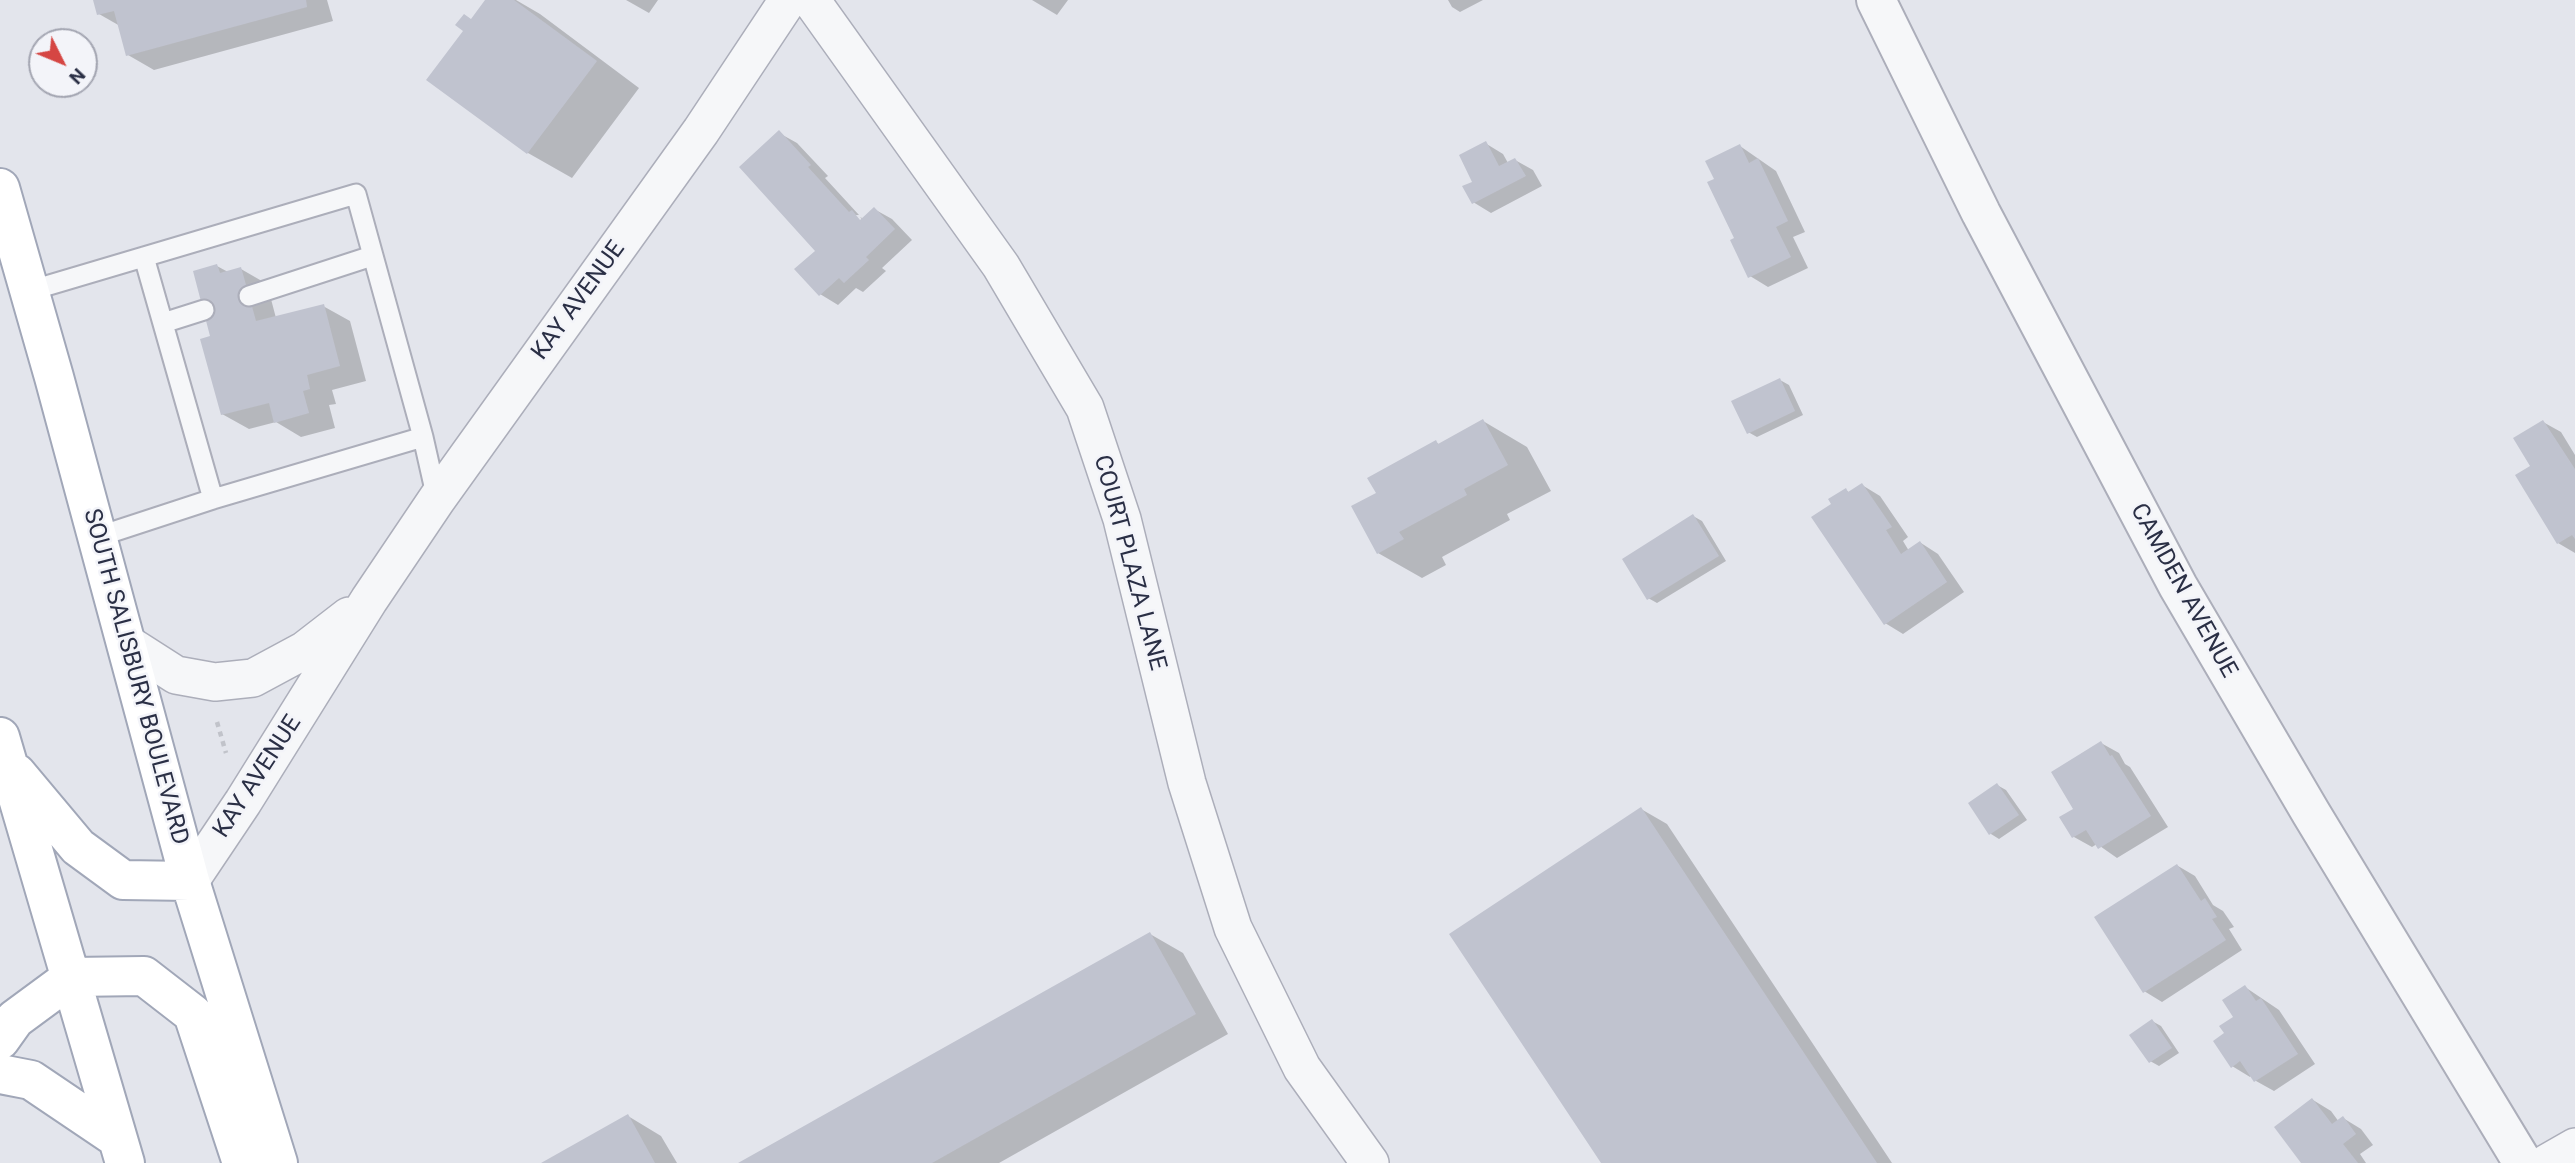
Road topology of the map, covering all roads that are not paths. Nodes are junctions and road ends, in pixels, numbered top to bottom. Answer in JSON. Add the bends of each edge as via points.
{"nodes":[{"id":1,"x":788,"y":0,"type":"edge"},
{"id":2,"x":811,"y":0,"type":"edge"},
{"id":3,"x":1876,"y":0,"type":"edge"},
{"id":4,"x":0,"y":188,"type":"edge"},
{"id":5,"x":372,"y":256,"type":"junction"},
{"id":6,"x":144,"y":257,"type":"junction"},
{"id":7,"x":29,"y":291,"type":"junction"},
{"id":8,"x":249,"y":296,"type":"dead end"},
{"id":9,"x":204,"y":310,"type":"dead end"},
{"id":10,"x":163,"y":323,"type":"junction"},
{"id":11,"x":423,"y":437,"type":"junction"},
{"id":12,"x":213,"y":499,"type":"junction"},
{"id":13,"x":437,"y":499,"type":"junction"},
{"id":14,"x":97,"y":537,"type":"junction"},
{"id":15,"x":369,"y":600,"type":"junction"},
{"id":16,"x":126,"y":643,"type":"junction"},
{"id":17,"x":4,"y":750,"type":"edge"},
{"id":18,"x":190,"y":881,"type":"junction"},
{"id":19,"x":72,"y":977,"type":"junction"},
{"id":20,"x":0,"y":1040,"type":"edge"},
{"id":21,"x":0,"y":1074,"type":"edge"},
{"id":22,"x":2575,"y":1147,"type":"edge"},
{"id":23,"x":121,"y":1150,"type":"edge"},
{"id":24,"x":242,"y":1163,"type":"edge"},
{"id":25,"x":278,"y":1163,"type":"edge"},
{"id":26,"x":1370,"y":1163,"type":"edge"},
{"id":27,"x":2524,"y":1163,"type":"edge"},
{"id":28,"x":2547,"y":1163,"type":"edge"}],
"edges":[{"from":1,"to":13,"type":"street","name":"KAY AVENUE","via":[[701,131]]},
{"from":2,"to":26,"type":"street","name":"COURT PLAZA LANE","via":[[1001,266],[1084,408],[1122,519],[1187,783],[1233,928],[1302,1068]]},
{"from":3,"to":27,"type":"street","name":"CAMDEN AVENUE","via":[[1999,247],[2178,586]]},
{"from":4,"to":7,"type":"main road","name":"SOUTH SALISBURY BOULEVARD"},
{"from":5,"to":6,"type":"lane","via":[[356,194]]},
{"from":5,"to":8,"type":"lane"},
{"from":5,"to":11,"type":"lane"},
{"from":6,"to":7,"type":"lane"},
{"from":6,"to":10,"type":"lane"},
{"from":7,"to":14,"type":"main road","name":"SOUTH SALISBURY BOULEVARD"},
{"from":9,"to":10,"type":"lane"},
{"from":10,"to":12,"type":"lane"},
{"from":11,"to":12,"type":"lane"},
{"from":11,"to":13,"type":"lane"},
{"from":12,"to":14,"type":"lane"},
{"from":13,"to":15,"type":"street","name":"KAY AVENUE"},
{"from":14,"to":16,"type":"main road","name":"SOUTH SALISBURY BOULEVARD"},
{"from":15,"to":16,"type":"street","name":"KAY AVENUE","via":[[305,650],[253,678],[215,682],[176,675]]},
{"from":15,"to":18,"type":"street","name":"KAY AVENUE"},
{"from":16,"to":18,"type":"main road","name":"SOUTH SALISBURY BOULEVARD"},
{"from":17,"to":18,"type":"main road","via":[[78,847],[123,880]]},
{"from":17,"to":19,"type":"main road"},
{"from":18,"to":25,"type":"main road","name":"SOUTH SALISBURY BOULEVARD"},
{"from":19,"to":20,"type":"main road","via":[[15,1019]]},
{"from":19,"to":23,"type":"main road"},
{"from":19,"to":24,"type":"main road","via":[[144,975],[193,1014]]},
{"from":21,"to":23,"type":"main road","via":[[31,1080]]},
{"from":22,"to":28,"type":"street"}]}
